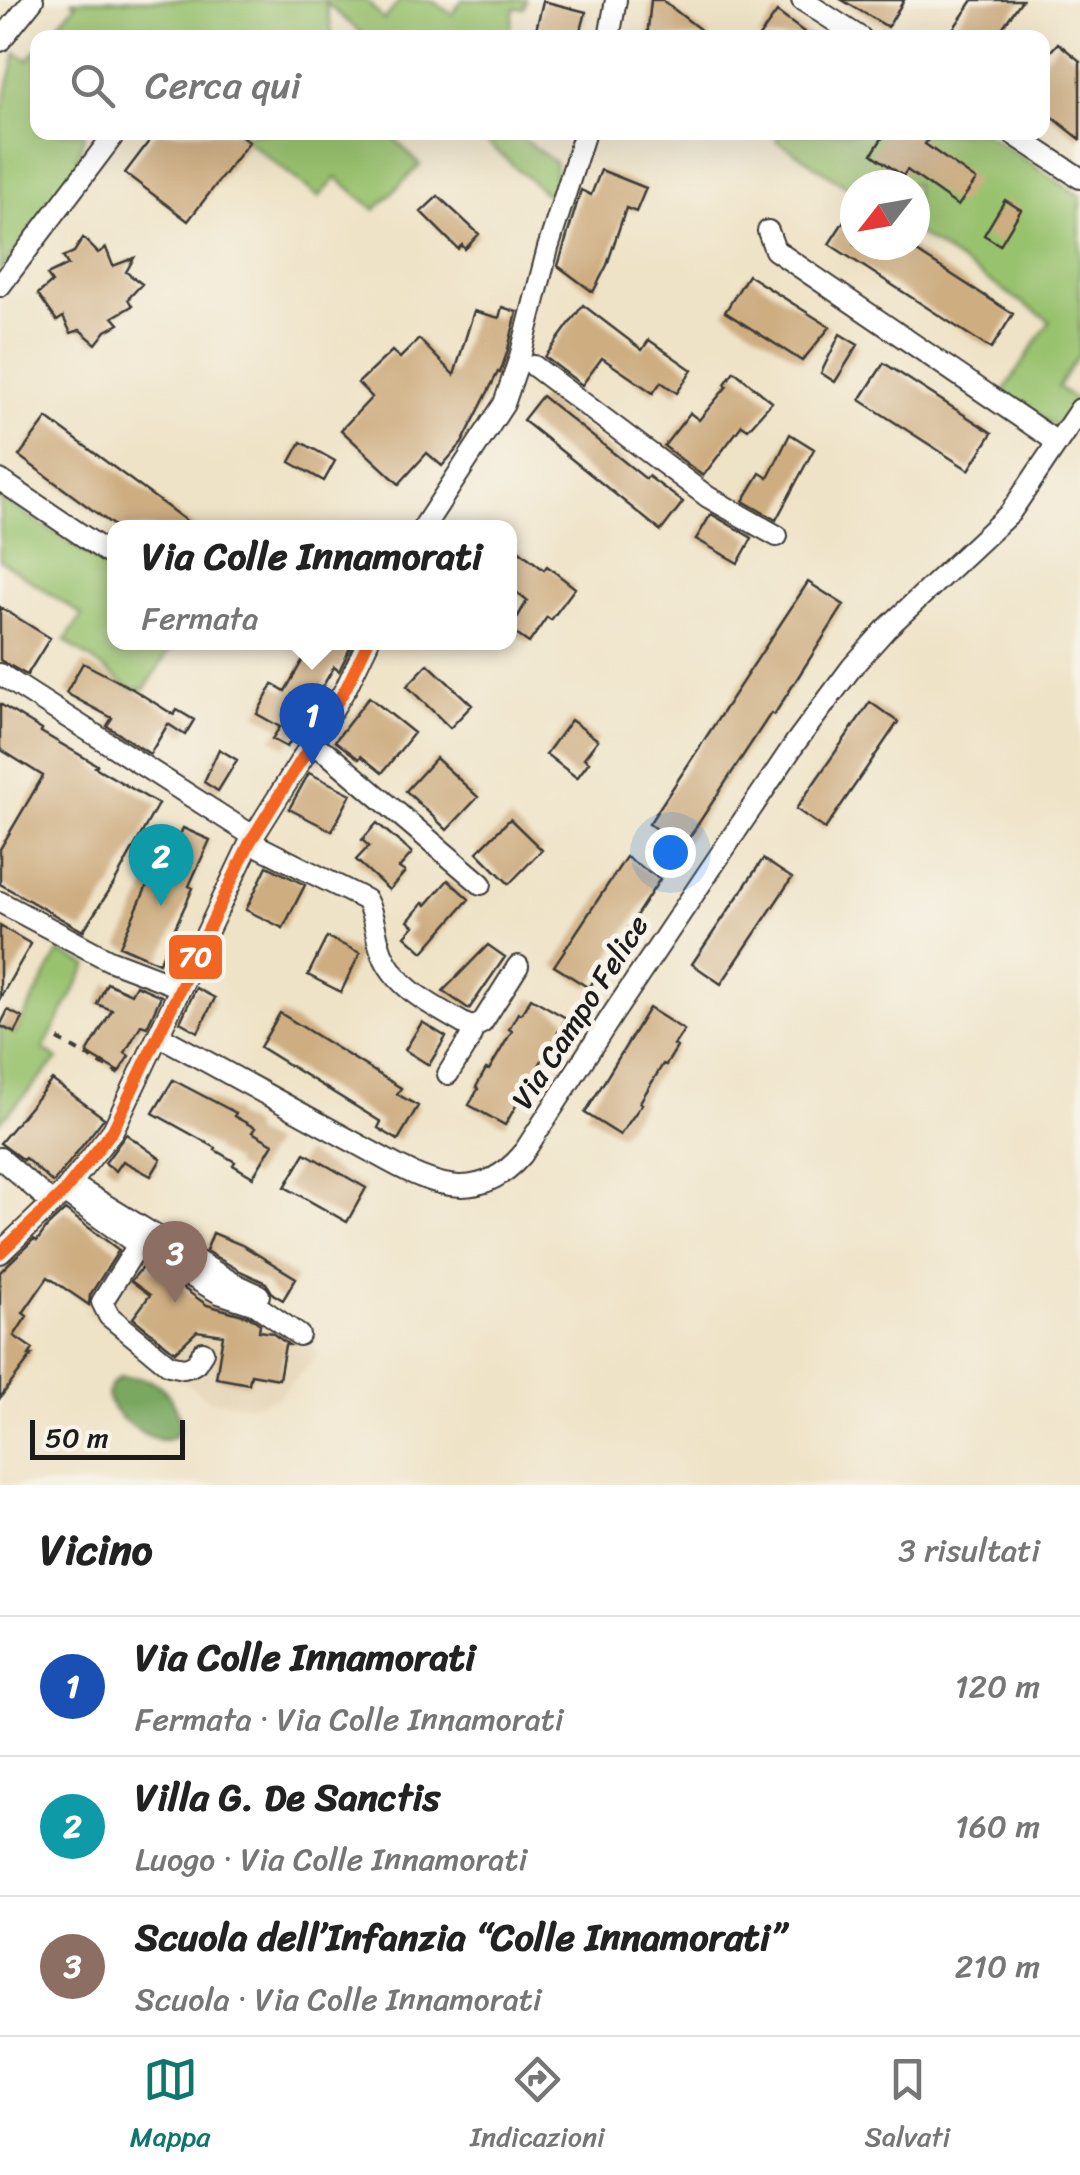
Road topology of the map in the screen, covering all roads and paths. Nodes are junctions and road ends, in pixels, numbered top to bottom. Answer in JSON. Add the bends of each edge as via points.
{"nodes":[{"id":1,"x":33,"y":0,"type":"edge"},
{"id":2,"x":802,"y":0,"type":"edge"},
{"id":3,"x":614,"y":1,"type":"edge"},
{"id":4,"x":611,"y":30,"type":"edge"},
{"id":5,"x":849,"y":30,"type":"edge"},
{"id":6,"x":0,"y":42,"type":"edge"},
{"id":7,"x":110,"y":140,"type":"edge"},
{"id":8,"x":582,"y":140,"type":"edge"},
{"id":9,"x":1022,"y":140,"type":"edge"},
{"id":10,"x":1080,"y":178,"type":"edge"},
{"id":11,"x":768,"y":232,"type":"dead end"},
{"id":12,"x":0,"y":286,"type":"edge"},
{"id":13,"x":538,"y":290,"type":"junction"},
{"id":14,"x":534,"y":366,"type":"junction"},
{"id":15,"x":504,"y":404,"type":"junction"},
{"id":16,"x":1080,"y":409,"type":"edge"},
{"id":17,"x":1057,"y":442,"type":"junction"},
{"id":18,"x":0,"y":480,"type":"edge"},
{"id":19,"x":428,"y":520,"type":"edge"},
{"id":20,"x":777,"y":536,"type":"dead end"},
{"id":21,"x":107,"y":551,"type":"edge"},
{"id":22,"x":364,"y":650,"type":"edge"},
{"id":23,"x":0,"y":674,"type":"edge"},
{"id":24,"x":311,"y":744,"type":"junction"},
{"id":25,"x":251,"y":839,"type":"junction"},
{"id":26,"x":482,"y":884,"type":"dead end"},
{"id":27,"x":0,"y":902,"type":"edge"},
{"id":28,"x":518,"y":966,"type":"dead end"},
{"id":29,"x":180,"y":987,"type":"junction"},
{"id":30,"x":474,"y":1027,"type":"junction"},
{"id":31,"x":158,"y":1035,"type":"junction"},
{"id":32,"x":58,"y":1039,"type":"dead end"},
{"id":33,"x":116,"y":1072,"type":"dead end"},
{"id":34,"x":448,"y":1074,"type":"dead end"},
{"id":35,"x":0,"y":1158,"type":"edge"},
{"id":36,"x":62,"y":1193,"type":"junction"},
{"id":37,"x":138,"y":1246,"type":"junction"},
{"id":38,"x":0,"y":1253,"type":"edge"},
{"id":39,"x":288,"y":1310,"type":"dead end"},
{"id":40,"x":299,"y":1335,"type":"dead end"},
{"id":41,"x":203,"y":1352,"type":"dead end"}],
"edges":[{"from":1,"to":6,"type":"street"},
{"from":2,"to":5,"type":"street"},
{"from":3,"to":4,"type":"street"},
{"from":7,"to":12,"type":"street"},
{"from":8,"to":13,"type":"street"},
{"from":9,"to":10,"type":"street"},
{"from":11,"to":17,"type":"street","via":[[775,250]]},
{"from":13,"to":14,"type":"street","via":[[545,298]]},
{"from":13,"to":15,"type":"street"},
{"from":14,"to":15,"type":"street"},
{"from":14,"to":20,"type":"street","via":[[708,497]]},
{"from":15,"to":19,"type":"street"},
{"from":16,"to":17,"type":"street","name":"Via Campo Felice"},
{"from":17,"to":31,"type":"street","name":"Via Campo Felice","via":[[1010,513],[886,629],[845,677],[522,1156],[494,1180],[454,1188],[402,1169]]},
{"from":18,"to":21,"type":"street"},
{"from":22,"to":24,"type":"street"},
{"from":23,"to":25,"type":"street"},
{"from":24,"to":25,"type":"street"},
{"from":24,"to":26,"type":"street"},
{"from":25,"to":29,"type":"street"},
{"from":25,"to":30,"type":"street","via":[[366,900],[383,956],[399,980]]},
{"from":27,"to":29,"type":"street","via":[[108,960]]},
{"from":28,"to":30,"type":"street"},
{"from":29,"to":31,"type":"street"},
{"from":30,"to":34,"type":"street"},
{"from":31,"to":36,"type":"street","via":[[113,1130]]},
{"from":32,"to":33,"type":"path"},
{"from":35,"to":36,"type":"street"},
{"from":36,"to":37,"type":"street"},
{"from":36,"to":38,"type":"street"},
{"from":36,"to":39,"type":"street"},
{"from":37,"to":40,"type":"street","via":[[219,1293],[256,1305]]},
{"from":37,"to":41,"type":"street","via":[[102,1302],[109,1316],[169,1364],[192,1366]]}]}
